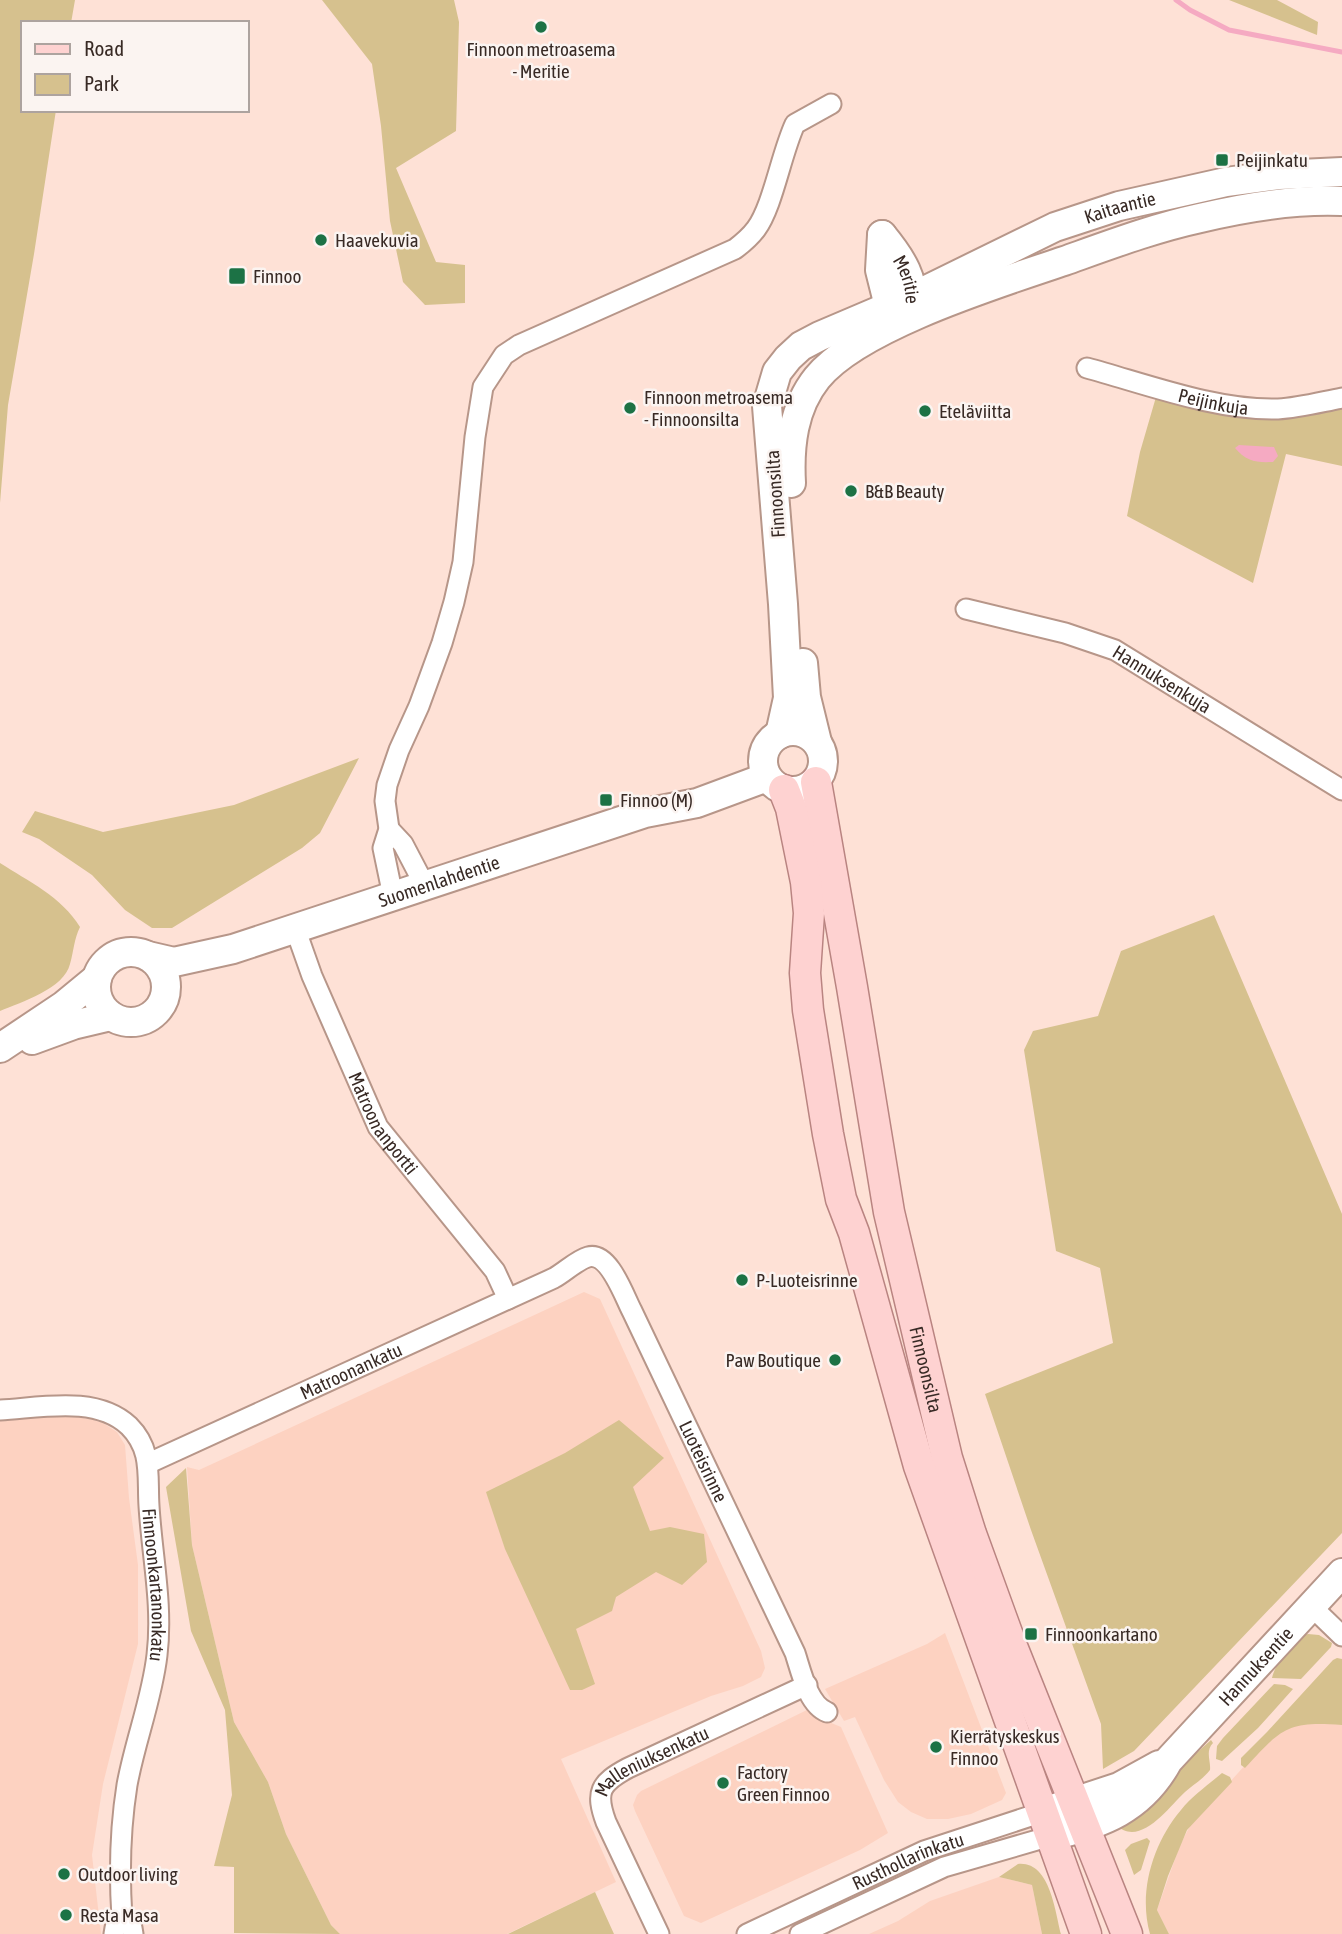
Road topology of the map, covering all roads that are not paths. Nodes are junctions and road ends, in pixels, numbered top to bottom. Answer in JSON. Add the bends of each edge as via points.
{"nodes":[{"id":1,"x":831,"y":104,"type":"dead end"},
{"id":2,"x":1342,"y":172,"type":"edge"},
{"id":3,"x":1342,"y":201,"type":"edge"},
{"id":4,"x":905,"y":307,"type":"junction"},
{"id":5,"x":1087,"y":368,"type":"dead end"},
{"id":6,"x":1342,"y":398,"type":"edge"},
{"id":7,"x":966,"y":609,"type":"dead end"},
{"id":8,"x":817,"y":742,"type":"junction"},
{"id":9,"x":774,"y":763,"type":"junction"},
{"id":10,"x":816,"y":782,"type":"junction"},
{"id":11,"x":1342,"y":790,"type":"edge"},
{"id":12,"x":389,"y":829,"type":"junction"},
{"id":13,"x":425,"y":886,"type":"junction"},
{"id":14,"x":393,"y":896,"type":"junction"},
{"id":15,"x":295,"y":928,"type":"junction"},
{"id":16,"x":233,"y":949,"type":"junction"},
{"id":17,"x":148,"y":956,"type":"junction"},
{"id":18,"x":97,"y":978,"type":"junction"},
{"id":19,"x":167,"y":989,"type":"junction"},
{"id":20,"x":117,"y":1019,"type":"junction"},
{"id":21,"x":3,"y":1047,"type":"edge"},
{"id":22,"x":554,"y":1278,"type":"joint"},
{"id":23,"x":508,"y":1299,"type":"junction"},
{"id":24,"x":0,"y":1410,"type":"edge"},
{"id":25,"x":149,"y":1464,"type":"junction"},
{"id":26,"x":1342,"y":1573,"type":"edge"},
{"id":27,"x":1311,"y":1606,"type":"junction"},
{"id":28,"x":1342,"y":1636,"type":"edge"},
{"id":29,"x":807,"y":1685,"type":"junction"},
{"id":30,"x":827,"y":1712,"type":"dead end"},
{"id":31,"x":1079,"y":1815,"type":"junction"},
{"id":32,"x":1047,"y":1824,"type":"junction"},
{"id":33,"x":123,"y":1929,"type":"edge"},
{"id":34,"x":659,"y":1934,"type":"edge"},
{"id":35,"x":747,"y":1934,"type":"edge"},
{"id":36,"x":800,"y":1934,"type":"edge"},
{"id":37,"x":1086,"y":1934,"type":"edge"},
{"id":38,"x":1127,"y":1934,"type":"edge"}],
"edges":[{"from":1,"to":12,"type":"street","via":[[794,124],[757,228],[735,249],[519,345],[494,368],[483,387],[463,562],[454,602],[419,706],[390,772],[385,801]]},
{"from":2,"to":4,"type":"main road","name":"Kaitaantie","via":[[1226,182],[1119,206],[1055,227]]},
{"from":3,"to":4,"type":"main road","name":"Kaitaantie","via":[[1280,204],[1200,218]]},
{"from":4,"to":8,"type":"main road","name":"Finnoonsilta","via":[[829,366],[810,387],[795,422],[790,462],[793,535],[806,697]]},
{"from":4,"to":9,"type":"main road","name":"Finnoonsilta","via":[[801,346],[777,372],[771,389],[767,406],[788,698]]},
{"from":5,"to":6,"type":"street","name":"Peijinkuja","via":[[1200,398],[1257,407],[1278,409]]},
{"from":7,"to":11,"type":"street","name":"Hannuksenkuja","via":[[1115,650]]},
{"from":8,"to":9,"type":"main road","via":[[800,731],[789,731]]},
{"from":8,"to":10,"type":"main road","via":[[824,762]]},
{"from":9,"to":10,"type":"main road","via":[[795,792]]},
{"from":9,"to":13,"type":"main road","name":"Suomenlahdentie","via":[[729,772],[690,787],[645,813]]},
{"from":9,"to":32,"type":"main road","name":"Finnoonsilta","via":[[792,808],[806,882],[808,1010],[841,1199],[919,1466]]},
{"from":10,"to":31,"type":"main road","name":"Finnoonsilta","via":[[889,1212],[947,1458],[1011,1644]]},
{"from":12,"to":13,"type":"street","via":[[403,844]]},
{"from":12,"to":14,"type":"street","via":[[383,849]]},
{"from":13,"to":14,"type":"main road","name":"Suomenlahdentie"},
{"from":14,"to":15,"type":"main road","name":"Suomenlahdentie"},
{"from":15,"to":16,"type":"main road","name":"Suomenlahdentie"},
{"from":15,"to":23,"type":"street","name":"Matroonanportti","via":[[378,1127],[495,1271]]},
{"from":16,"to":17,"type":"main road","name":"Suomenlahdentie","via":[[174,962]]},
{"from":16,"to":19,"type":"main road","name":"Suomenlahdentie"},
{"from":17,"to":18,"type":"main road","via":[[121,953],[107,960]]},
{"from":17,"to":19,"type":"main road","via":[[162,970]]},
{"from":18,"to":20,"type":"main road","via":[[97,999]]},
{"from":18,"to":21,"type":"main road"},
{"from":19,"to":20,"type":"main road","via":[[155,1013],[143,1020]]},
{"from":20,"to":21,"type":"main road","via":[[72,1025]]},
{"from":22,"to":23,"type":"street","name":"Matroonankatu"},
{"from":22,"to":29,"type":"street","name":"Luoteisrinne","via":[[594,1256],[604,1260],[615,1276]]},
{"from":23,"to":25,"type":"street","name":"Matroonankatu"},
{"from":24,"to":25,"type":"street","name":"Finnoonkartanonkatu","via":[[92,1408],[128,1426]]},
{"from":25,"to":33,"type":"street","name":"Finnoonkartanonkatu","via":[[159,1631],[153,1680],[122,1818]]},
{"from":26,"to":27,"type":"main road","name":"Hannuksentie"},
{"from":27,"to":28,"type":"street"},
{"from":27,"to":31,"type":"main road","name":"Hannuksentie","via":[[1130,1806]]},
{"from":29,"to":30,"type":"street","name":"Luoteisrinne"},
{"from":29,"to":34,"type":"street","name":"Malleniuksenkatu","via":[[628,1768],[604,1784],[600,1795],[606,1822]]},
{"from":31,"to":32,"type":"main road","name":"Hannuksentie"},
{"from":31,"to":38,"type":"main road","name":"Finnoonsilta"},
{"from":32,"to":35,"type":"street","name":"Rusthollarinkatu","via":[[935,1847]]},
{"from":32,"to":36,"type":"street","name":"Rusthollarinkatu"},
{"from":32,"to":37,"type":"main road","name":"Finnoonsilta"}]}
